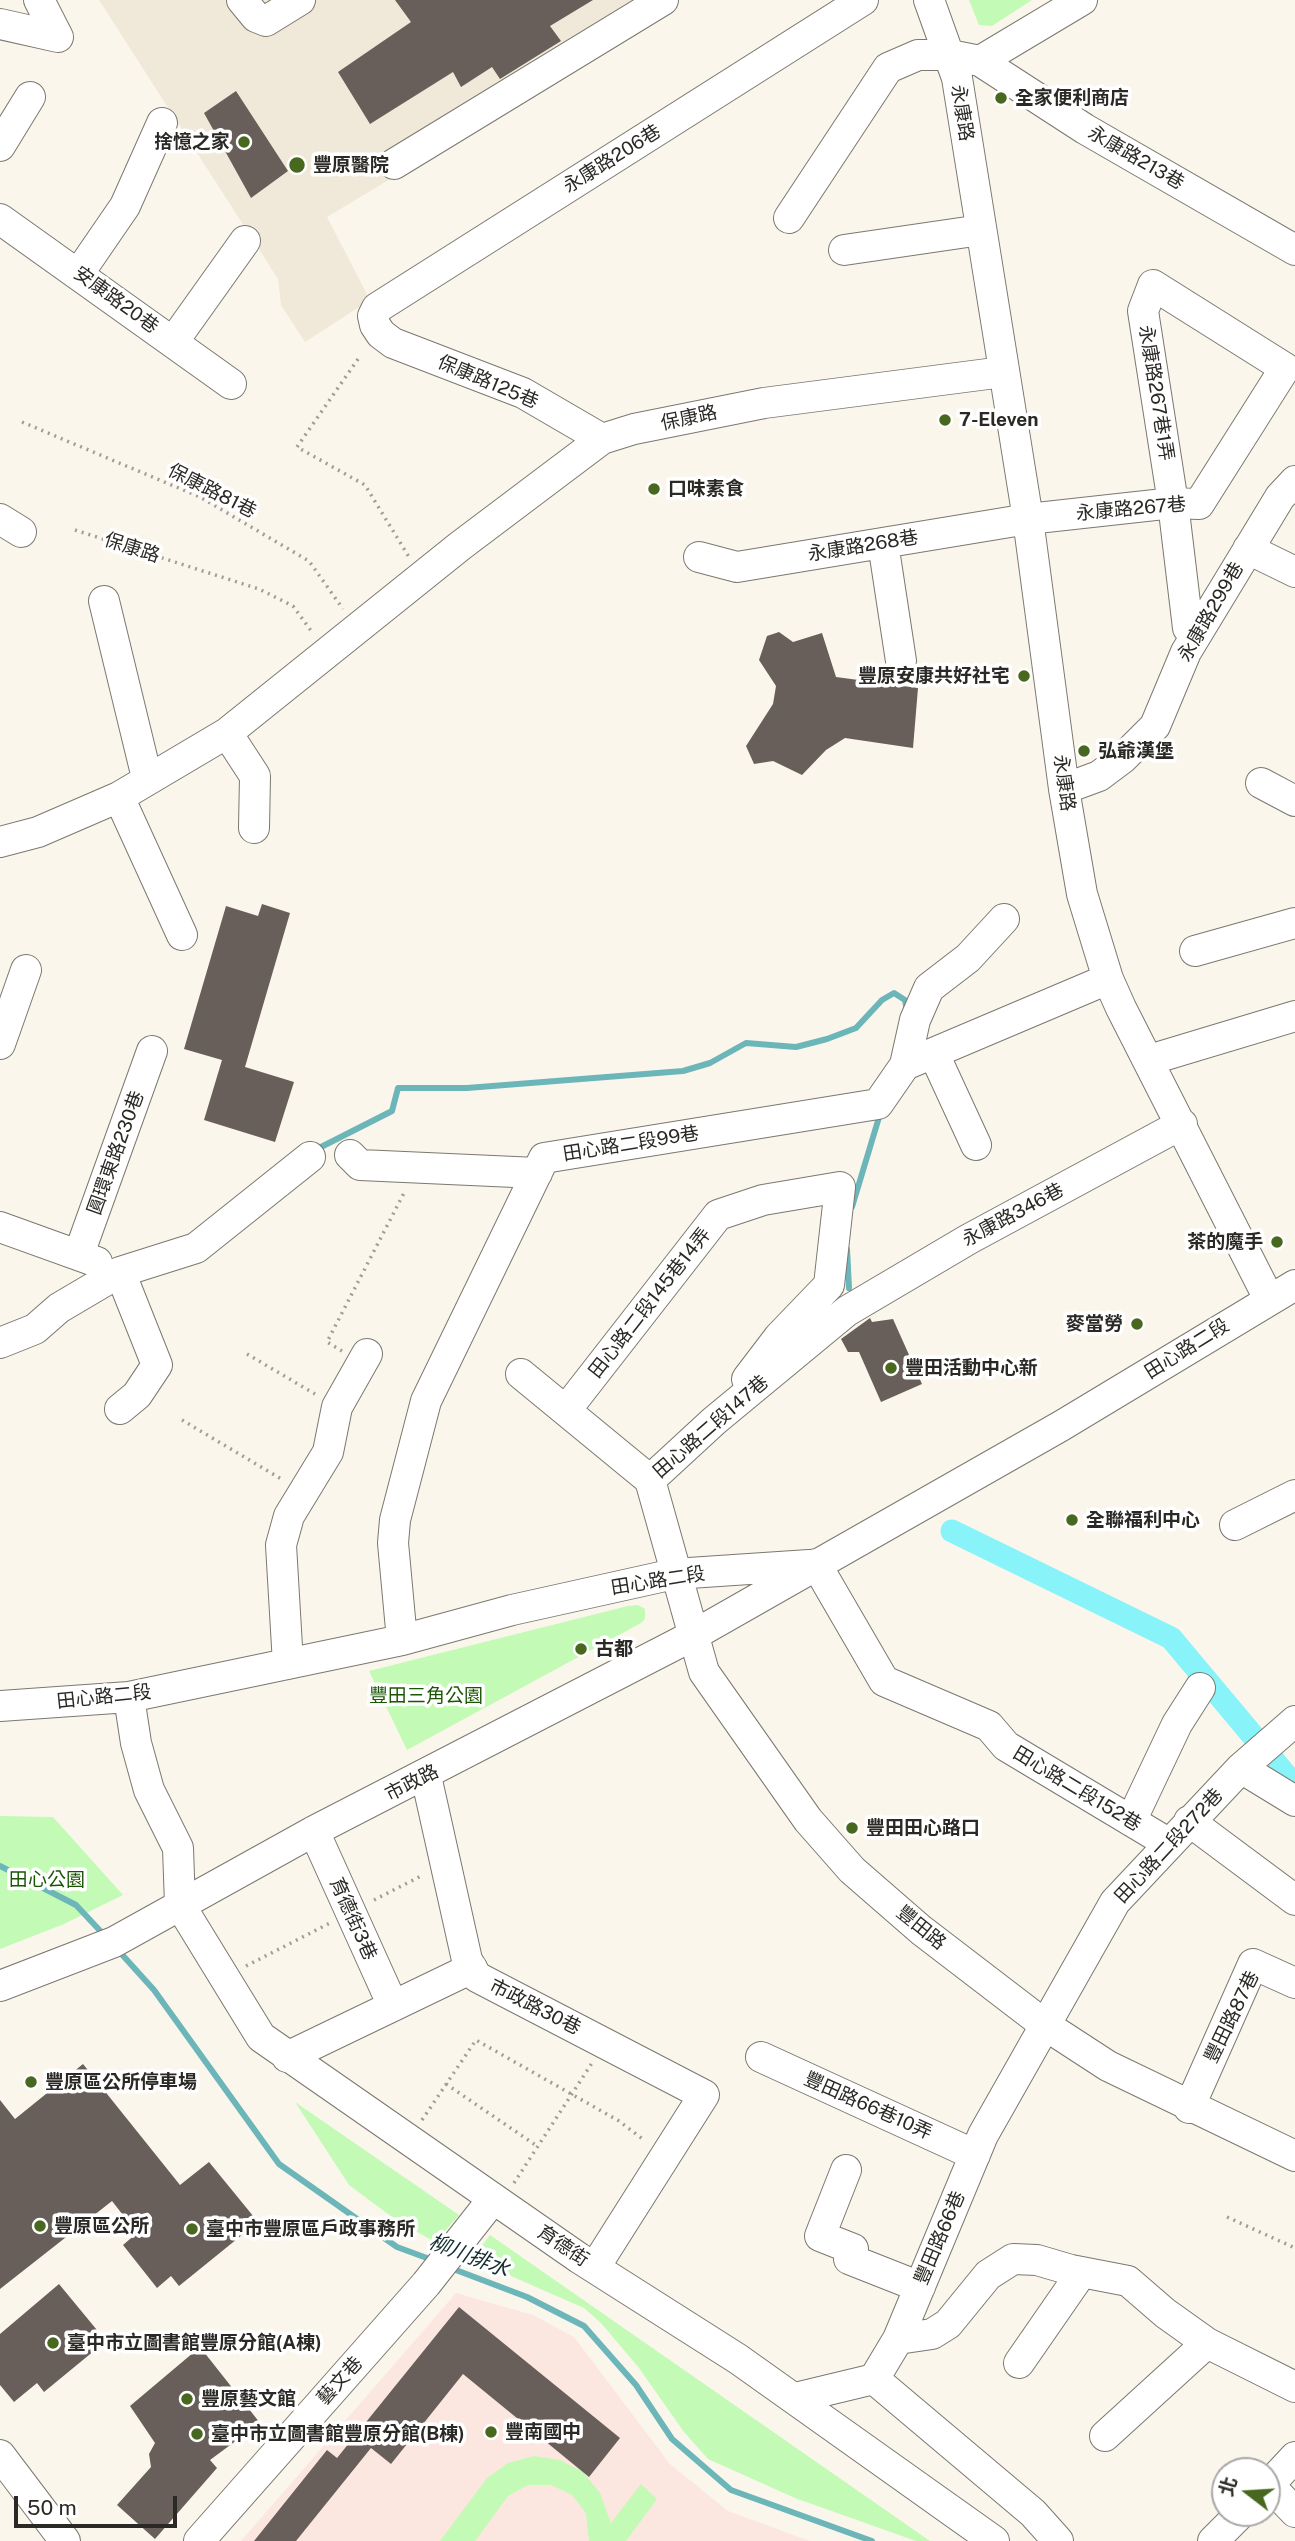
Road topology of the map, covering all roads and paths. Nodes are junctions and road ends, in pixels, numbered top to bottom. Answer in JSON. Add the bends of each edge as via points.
{"nodes":[{"id":1,"x":39,"y":0,"type":"edge"},
{"id":2,"x":242,"y":0,"type":"edge"},
{"id":3,"x":300,"y":0,"type":"edge"},
{"id":4,"x":663,"y":0,"type":"edge"},
{"id":5,"x":863,"y":0,"type":"edge"},
{"id":6,"x":929,"y":0,"type":"edge"},
{"id":7,"x":1082,"y":0,"type":"edge"},
{"id":8,"x":0,"y":24,"type":"edge"},
{"id":9,"x":950,"y":55,"type":"junction"},
{"id":10,"x":980,"y":61,"type":"junction"},
{"id":11,"x":30,"y":97,"type":"dead end"},
{"id":12,"x":162,"y":123,"type":"dead end"},
{"id":13,"x":0,"y":146,"type":"edge"},
{"id":14,"x":394,"y":164,"type":"dead end"},
{"id":15,"x":789,"y":218,"type":"dead end"},
{"id":16,"x":0,"y":219,"type":"edge"},
{"id":17,"x":981,"y":230,"type":"junction"},
{"id":18,"x":245,"y":241,"type":"dead end"},
{"id":19,"x":1293,"y":245,"type":"edge"},
{"id":20,"x":844,"y":250,"type":"dead end"},
{"id":21,"x":79,"y":273,"type":"junction"},
{"id":22,"x":1153,"y":285,"type":"joint"},
{"id":23,"x":375,"y":325,"type":"joint"},
{"id":24,"x":173,"y":342,"type":"junction"},
{"id":25,"x":358,"y":359,"type":"dead end"},
{"id":26,"x":1003,"y":372,"type":"junction"},
{"id":27,"x":231,"y":384,"type":"dead end"},
{"id":28,"x":22,"y":422,"type":"dead end"},
{"id":29,"x":602,"y":439,"type":"junction"},
{"id":30,"x":1295,"y":481,"type":"edge"},
{"id":31,"x":1173,"y":503,"type":"junction"},
{"id":32,"x":1028,"y":519,"type":"junction"},
{"id":33,"x":75,"y":530,"type":"dead end"},
{"id":34,"x":883,"y":543,"type":"junction"},
{"id":35,"x":1248,"y":549,"type":"junction"},
{"id":36,"x":699,"y":556,"type":"dead end"},
{"id":37,"x":1295,"y":572,"type":"edge"},
{"id":38,"x":421,"y":577,"type":"junction"},
{"id":39,"x":104,"y":601,"type":"dead end"},
{"id":40,"x":356,"y":628,"type":"junction"},
{"id":41,"x":1188,"y":628,"type":"dead end"},
{"id":42,"x":326,"y":652,"type":"junction"},
{"id":43,"x":901,"y":661,"type":"dead end"},
{"id":44,"x":227,"y":733,"type":"junction"},
{"id":45,"x":147,"y":778,"type":"junction"},
{"id":46,"x":1261,"y":783,"type":"dead end"},
{"id":47,"x":1064,"y":789,"type":"junction"},
{"id":48,"x":118,"y":797,"type":"junction"},
{"id":49,"x":1295,"y":801,"type":"edge"},
{"id":50,"x":254,"y":828,"type":"dead end"},
{"id":51,"x":0,"y":842,"type":"edge"},
{"id":52,"x":1004,"y":919,"type":"dead end"},
{"id":53,"x":1295,"y":923,"type":"edge"},
{"id":54,"x":182,"y":935,"type":"dead end"},
{"id":55,"x":1195,"y":951,"type":"dead end"},
{"id":56,"x":26,"y":970,"type":"dead end"},
{"id":57,"x":1108,"y":979,"type":"junction"},
{"id":58,"x":1295,"y":1016,"type":"edge"},
{"id":59,"x":0,"y":1044,"type":"edge"},
{"id":60,"x":152,"y":1051,"type":"dead end"},
{"id":61,"x":934,"y":1054,"type":"junction"},
{"id":62,"x":1149,"y":1060,"type":"junction"},
{"id":63,"x":905,"y":1065,"type":"junction"},
{"id":64,"x":1182,"y":1124,"type":"junction"},
{"id":65,"x":976,"y":1145,"type":"dead end"},
{"id":66,"x":350,"y":1155,"type":"dead end"},
{"id":67,"x":310,"y":1157,"type":"dead end"},
{"id":68,"x":537,"y":1173,"type":"junction"},
{"id":69,"x":407,"y":1186,"type":"dead end"},
{"id":70,"x":0,"y":1227,"type":"edge"},
{"id":71,"x":79,"y":1254,"type":"junction"},
{"id":72,"x":120,"y":1272,"type":"junction"},
{"id":73,"x":1282,"y":1292,"type":"edge"},
{"id":74,"x":847,"y":1311,"type":"joint"},
{"id":75,"x":0,"y":1343,"type":"edge"},
{"id":76,"x":247,"y":1354,"type":"dead end"},
{"id":77,"x":365,"y":1358,"type":"joint"},
{"id":78,"x":521,"y":1374,"type":"dead end"},
{"id":79,"x":337,"y":1408,"type":"junction"},
{"id":80,"x":120,"y":1409,"type":"dead end"},
{"id":81,"x":566,"y":1410,"type":"junction"},
{"id":82,"x":183,"y":1420,"type":"dead end"},
{"id":83,"x":715,"y":1421,"type":"junction"},
{"id":84,"x":650,"y":1480,"type":"junction"},
{"id":85,"x":304,"y":1493,"type":"junction"},
{"id":86,"x":1295,"y":1495,"type":"edge"},
{"id":87,"x":1235,"y":1525,"type":"dead end"},
{"id":88,"x":816,"y":1564,"type":"junction"},
{"id":89,"x":674,"y":1574,"type":"junction"},
{"id":90,"x":692,"y":1636,"type":"junction"},
{"id":91,"x":402,"y":1640,"type":"junction"},
{"id":92,"x":288,"y":1664,"type":"junction"},
{"id":93,"x":1200,"y":1688,"type":"dead end"},
{"id":94,"x":129,"y":1697,"type":"junction"},
{"id":95,"x":0,"y":1706,"type":"edge"},
{"id":96,"x":1295,"y":1721,"type":"edge"},
{"id":97,"x":1241,"y":1768,"type":"junction"},
{"id":98,"x":426,"y":1776,"type":"junction"},
{"id":99,"x":1295,"y":1801,"type":"edge"},
{"id":100,"x":1131,"y":1821,"type":"junction"},
{"id":101,"x":1189,"y":1821,"type":"junction"},
{"id":102,"x":314,"y":1831,"type":"junction"},
{"id":103,"x":1168,"y":1843,"type":"junction"},
{"id":104,"x":1295,"y":1900,"type":"edge"},
{"id":105,"x":180,"y":1905,"type":"junction"},
{"id":106,"x":472,"y":1968,"type":"junction"},
{"id":107,"x":1295,"y":1983,"type":"edge"},
{"id":108,"x":0,"y":1986,"type":"edge"},
{"id":109,"x":393,"y":2006,"type":"junction"},
{"id":110,"x":1045,"y":2025,"type":"junction"},
{"id":111,"x":604,"y":2043,"type":"junction"},
{"id":112,"x":287,"y":2057,"type":"junction"},
{"id":113,"x":761,"y":2057,"type":"dead end"},
{"id":114,"x":446,"y":2084,"type":"junction"},
{"id":115,"x":572,"y":2095,"type":"junction"},
{"id":116,"x":1189,"y":2108,"type":"junction"},
{"id":117,"x":418,"y":2126,"type":"dead end"},
{"id":118,"x":538,"y":2146,"type":"junction"},
{"id":119,"x":975,"y":2155,"type":"junction"},
{"id":120,"x":666,"y":2156,"type":"junction"},
{"id":121,"x":1295,"y":2156,"type":"edge"},
{"id":122,"x":846,"y":2170,"type":"dead end"},
{"id":123,"x":497,"y":2201,"type":"junction"},
{"id":124,"x":1227,"y":2217,"type":"dead end"},
{"id":125,"x":1295,"y":2248,"type":"edge"},
{"id":126,"x":595,"y":2267,"type":"junction"},
{"id":127,"x":1082,"y":2272,"type":"junction"},
{"id":128,"x":920,"y":2287,"type":"junction"},
{"id":129,"x":898,"y":2339,"type":"junction"},
{"id":130,"x":1207,"y":2343,"type":"junction"},
{"id":131,"x":1019,"y":2363,"type":"dead end"},
{"id":132,"x":874,"y":2379,"type":"junction"},
{"id":133,"x":1295,"y":2387,"type":"edge"},
{"id":134,"x":795,"y":2398,"type":"junction"},
{"id":135,"x":1105,"y":2436,"type":"dead end"},
{"id":136,"x":0,"y":2455,"type":"edge"},
{"id":137,"x":1295,"y":2457,"type":"edge"},
{"id":138,"x":1281,"y":2472,"type":"edge"},
{"id":139,"x":1281,"y":2499,"type":"edge"},
{"id":140,"x":1295,"y":2512,"type":"edge"},
{"id":141,"x":1227,"y":2527,"type":"edge"},
{"id":142,"x":65,"y":2541,"type":"edge"},
{"id":143,"x":199,"y":2541,"type":"edge"},
{"id":144,"x":994,"y":2541,"type":"edge"},
{"id":145,"x":1058,"y":2541,"type":"edge"},
{"id":146,"x":1213,"y":2541,"type":"edge"}],
"edges":[{"from":1,"to":8,"type":"street","via":[[58,37]]},
{"from":2,"to":3,"type":"street","via":[[256,17],[267,21]]},
{"from":4,"to":14,"type":"street"},
{"from":5,"to":23,"type":"street","name":"永康路206巷","via":[[377,307]]},
{"from":6,"to":9,"type":"street","name":"永康路"},
{"from":7,"to":10,"type":"street"},
{"from":9,"to":10,"type":"street"},
{"from":9,"to":15,"type":"street","via":[[918,55],[888,68]]},
{"from":9,"to":17,"type":"street","name":"永康路"},
{"from":10,"to":19,"type":"street","name":"永康路213巷","via":[[1086,129]]},
{"from":11,"to":13,"type":"street"},
{"from":12,"to":21,"type":"street","via":[[125,206]]},
{"from":16,"to":21,"type":"street","name":"安康路20巷"},
{"from":17,"to":20,"type":"street"},
{"from":17,"to":26,"type":"street","name":"永康路"},
{"from":18,"to":24,"type":"street"},
{"from":21,"to":24,"type":"street","name":"安康路20巷"},
{"from":22,"to":31,"type":"street","name":"永康路267巷1弄","via":[[1143,311]]},
{"from":22,"to":31,"type":"street","name":"永康路267巷","via":[[1285,368],[1199,504]]},
{"from":23,"to":29,"type":"street","name":"保康路125巷","via":[[393,343],[523,393]]},
{"from":24,"to":27,"type":"street","name":"安康路20巷"},
{"from":25,"to":38,"type":"path","via":[[297,447],[365,485]]},
{"from":26,"to":29,"type":"street","name":"保康路","via":[[764,403]]},
{"from":26,"to":32,"type":"street","name":"永康路"},
{"from":28,"to":40,"type":"path","name":"保康路81巷","via":[[200,497],[309,561]]},
{"from":29,"to":38,"type":"street","name":"保康路"},
{"from":30,"to":35,"type":"street","name":"永康路299巷"},
{"from":31,"to":32,"type":"street","name":"永康路267巷"},
{"from":31,"to":41,"type":"street","name":"永康路267巷1弄"},
{"from":32,"to":34,"type":"street","name":"永康路268巷"},
{"from":32,"to":47,"type":"street","name":"永康路"},
{"from":33,"to":42,"type":"path","name":"保康路","via":[[259,589],[293,606]]},
{"from":34,"to":36,"type":"street","name":"永康路268巷","via":[[737,566]]},
{"from":34,"to":43,"type":"street"},
{"from":35,"to":37,"type":"street"},
{"from":35,"to":47,"type":"street","name":"永康路299巷","via":[[1186,652],[1155,726],[1099,776]]},
{"from":38,"to":40,"type":"street","name":"保康路"},
{"from":39,"to":45,"type":"street"},
{"from":40,"to":42,"type":"street","name":"保康路"},
{"from":42,"to":44,"type":"street","name":"保康路"},
{"from":44,"to":45,"type":"street","name":"保康路"},
{"from":44,"to":50,"type":"street","via":[[255,776]]},
{"from":45,"to":48,"type":"street","name":"保康路"},
{"from":46,"to":49,"type":"street"},
{"from":47,"to":57,"type":"street","name":"永康路","via":[[1082,894]]},
{"from":48,"to":51,"type":"street","name":"保康路","via":[[38,832]]},
{"from":48,"to":54,"type":"street"},
{"from":52,"to":63,"type":"street","via":[[968,958],[929,988],[915,1020]]},
{"from":53,"to":55,"type":"street"},
{"from":56,"to":59,"type":"street"},
{"from":57,"to":61,"type":"street"},
{"from":57,"to":62,"type":"street","name":"永康路"},
{"from":58,"to":62,"type":"street"},
{"from":60,"to":71,"type":"street","name":"圓環東路230巷"},
{"from":61,"to":63,"type":"street"},
{"from":61,"to":65,"type":"street"},
{"from":62,"to":64,"type":"street","name":"永康路"},
{"from":63,"to":68,"type":"street","name":"田心路二段99巷","via":[[878,1104],[544,1158]]},
{"from":64,"to":73,"type":"street","name":"永康路"},
{"from":64,"to":74,"type":"street","name":"永康路346巷"},
{"from":66,"to":68,"type":"street","via":[[360,1165]]},
{"from":67,"to":72,"type":"street","via":[[196,1248]]},
{"from":68,"to":91,"type":"street","name":"田心路二段99巷","via":[[426,1401],[395,1520]]},
{"from":69,"to":77,"type":"path","via":[[327,1342]]},
{"from":70,"to":71,"type":"street"},
{"from":71,"to":72,"type":"street"},
{"from":72,"to":75,"type":"street","via":[[59,1308],[35,1329]]},
{"from":72,"to":80,"type":"street","via":[[158,1365],[137,1395]]},
{"from":73,"to":88,"type":"street","name":"田心路二段","via":[[1061,1426]]},
{"from":74,"to":83,"type":"street","name":"田心路二段147巷"},
{"from":76,"to":79,"type":"path"},
{"from":77,"to":79,"type":"street"},
{"from":78,"to":81,"type":"street"},
{"from":79,"to":85,"type":"street","via":[[328,1452]]},
{"from":81,"to":83,"type":"street","name":"田心路二段145巷14弄","via":[[718,1215],[763,1199],[840,1187],[829,1286],[779,1337]]},
{"from":81,"to":84,"type":"street"},
{"from":82,"to":85,"type":"path"},
{"from":83,"to":84,"type":"street","name":"田心路二段147巷"},
{"from":84,"to":89,"type":"street","name":"田心路二段147巷"},
{"from":85,"to":92,"type":"street","via":[[289,1516],[281,1545]]},
{"from":86,"to":87,"type":"street"},
{"from":88,"to":89,"type":"street","name":"田心路二段"},
{"from":88,"to":90,"type":"street","name":"市政路"},
{"from":88,"to":100,"type":"street","name":"田心路二段152巷","via":[[884,1681],[989,1726],[1006,1745]]},
{"from":89,"to":90,"type":"street","name":"豐田路"},
{"from":89,"to":91,"type":"street","name":"田心路二段"},
{"from":90,"to":98,"type":"street","name":"市政路"},
{"from":90,"to":110,"type":"street","name":"豐田路","via":[[711,1684],[808,1820],[852,1870],[921,1930]]},
{"from":91,"to":92,"type":"street","name":"田心路二段"},
{"from":92,"to":94,"type":"street","name":"田心路二段"},
{"from":93,"to":100,"type":"street","via":[[1177,1724]]},
{"from":94,"to":95,"type":"street","name":"田心路二段"},
{"from":94,"to":105,"type":"street","via":[[149,1790],[178,1848]]},
{"from":96,"to":97,"type":"street","name":"田心路二段272巷"},
{"from":97,"to":99,"type":"street"},
{"from":97,"to":101,"type":"street","name":"田心路二段272巷"},
{"from":98,"to":102,"type":"street","name":"市政路"},
{"from":98,"to":106,"type":"street","name":"市政路30巷"},
{"from":100,"to":103,"type":"street","name":"田心路二段152巷"},
{"from":101,"to":103,"type":"street","name":"田心路二段272巷"},
{"from":101,"to":104,"type":"street"},
{"from":102,"to":105,"type":"street","name":"市政路"},
{"from":102,"to":109,"type":"street","name":"育德街3巷"},
{"from":103,"to":110,"type":"street","name":"田心路二段272巷","via":[[1115,1902]]},
{"from":105,"to":108,"type":"street","name":"市政路","via":[[114,1942]]},
{"from":105,"to":112,"type":"street","name":"育德街","via":[[261,2037]]},
{"from":106,"to":109,"type":"street"},
{"from":106,"to":111,"type":"street","name":"市政路30巷","via":[[477,1977]]},
{"from":107,"to":116,"type":"street","name":"豐田路87巷","via":[[1253,1964]]},
{"from":109,"to":112,"type":"street"},
{"from":110,"to":116,"type":"street","name":"豐田路","via":[[1108,2066]]},
{"from":110,"to":119,"type":"street","name":"豐田路66巷"},
{"from":111,"to":115,"type":"path"},
{"from":111,"to":120,"type":"street","name":"市政路30巷","via":[[704,2095]]},
{"from":112,"to":123,"type":"street","name":"育德街"},
{"from":113,"to":119,"type":"street","name":"豐田路66巷10弄"},
{"from":114,"to":115,"type":"path","via":[[476,2039]]},
{"from":114,"to":117,"type":"path"},
{"from":114,"to":118,"type":"path"},
{"from":115,"to":118,"type":"path"},
{"from":115,"to":120,"type":"path","via":[[619,2121]]},
{"from":116,"to":121,"type":"street","name":"豐田路"},
{"from":118,"to":123,"type":"path"},
{"from":119,"to":128,"type":"street","name":"豐田路66巷"},
{"from":120,"to":126,"type":"street"},
{"from":122,"to":128,"type":"street","via":[[820,2236],[853,2249],[849,2259]]},
{"from":123,"to":126,"type":"street","name":"育德街"},
{"from":123,"to":143,"type":"street","name":"藝文巷"},
{"from":124,"to":125,"type":"path"},
{"from":126,"to":134,"type":"street","name":"育德街"},
{"from":127,"to":129,"type":"street","via":[[1013,2259],[988,2275],[948,2325],[932,2334]]},
{"from":127,"to":130,"type":"street","via":[[1128,2281]]},
{"from":127,"to":131,"type":"street"},
{"from":128,"to":129,"type":"street","name":"豐田路66巷"},
{"from":129,"to":132,"type":"street","name":"豐田路66巷"},
{"from":130,"to":133,"type":"street"},
{"from":130,"to":135,"type":"street"},
{"from":132,"to":134,"type":"street"},
{"from":132,"to":145,"type":"street","via":[[1033,2513]]},
{"from":134,"to":144,"type":"street","name":"育德街"},
{"from":136,"to":142,"type":"street"},
{"from":137,"to":138,"type":"street"},
{"from":139,"to":140,"type":"street"},
{"from":141,"to":146,"type":"street"}]}
